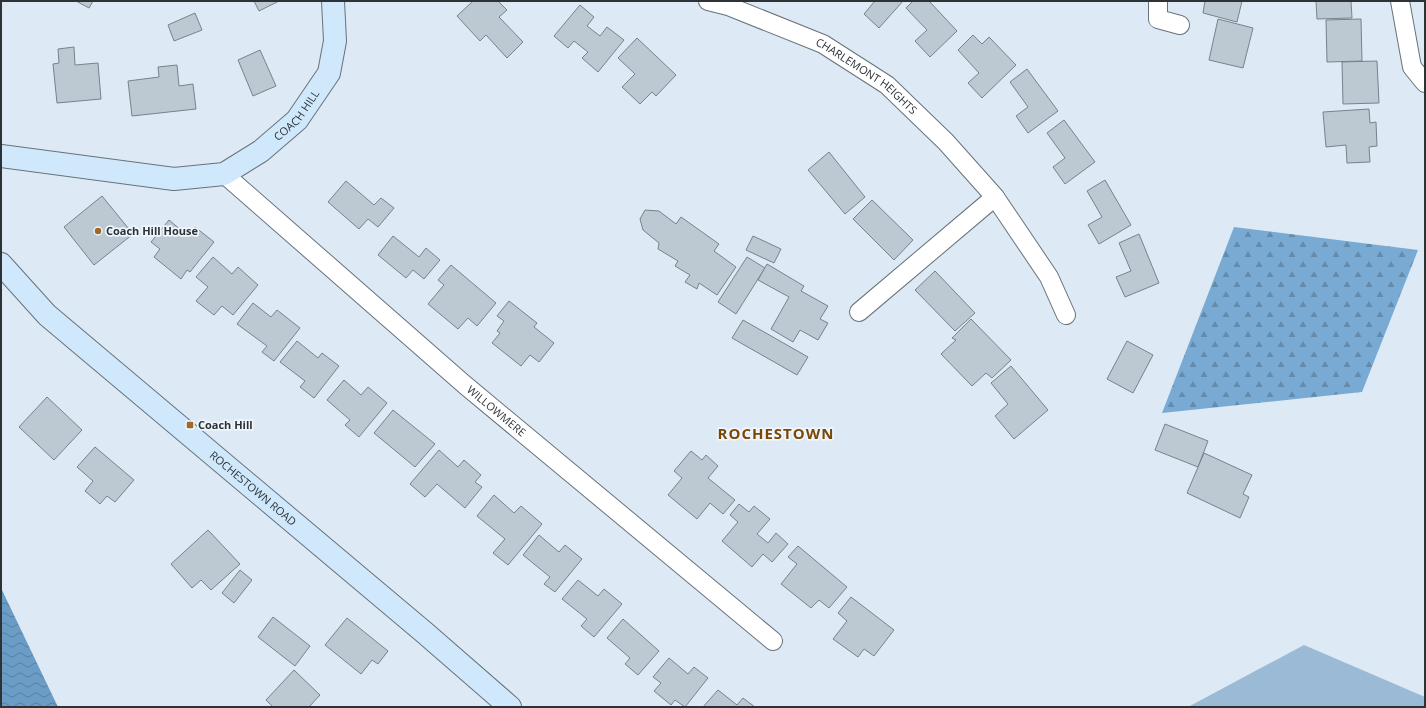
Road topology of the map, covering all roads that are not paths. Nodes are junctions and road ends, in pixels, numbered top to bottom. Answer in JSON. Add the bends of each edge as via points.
{"nodes":[{"id":1,"x":333,"y":1,"type":"edge"},
{"id":2,"x":708,"y":1,"type":"edge"},
{"id":3,"x":1158,"y":1,"type":"edge"},
{"id":4,"x":1400,"y":1,"type":"edge"},
{"id":5,"x":1180,"y":25,"type":"dead end"},
{"id":6,"x":1425,"y":82,"type":"edge"},
{"id":7,"x":1,"y":156,"type":"edge"},
{"id":8,"x":224,"y":174,"type":"junction"},
{"id":9,"x":995,"y":197,"type":"junction"},
{"id":10,"x":1,"y":264,"type":"edge"},
{"id":11,"x":859,"y":312,"type":"dead end"},
{"id":12,"x":1066,"y":314,"type":"dead end"},
{"id":13,"x":773,"y":641,"type":"dead end"},
{"id":14,"x":510,"y":707,"type":"edge"}],
"edges":[{"from":1,"to":8,"type":"main road","name":"COACH HILL","via":[[335,41],[329,73],[297,120],[261,151]]},
{"from":2,"to":9,"type":"street","name":"CHARLEMONT HEIGHTS","via":[[728,6],[823,44],[887,85],[946,142]]},
{"from":3,"to":5,"type":"street","via":[[1158,19]]},
{"from":4,"to":6,"type":"street","via":[[1412,67]]},
{"from":7,"to":8,"type":"main road","name":"COACH HILL","via":[[174,179]]},
{"from":8,"to":13,"type":"street","name":"WILLOWMERE","via":[[465,385]]},
{"from":9,"to":11,"type":"street"},
{"from":9,"to":12,"type":"street","name":"CHARLEMONT HEIGHTS","via":[[1049,277]]},
{"from":10,"to":14,"type":"main road","name":"ROCHESTOWN ROAD","via":[[47,315]]}]}
